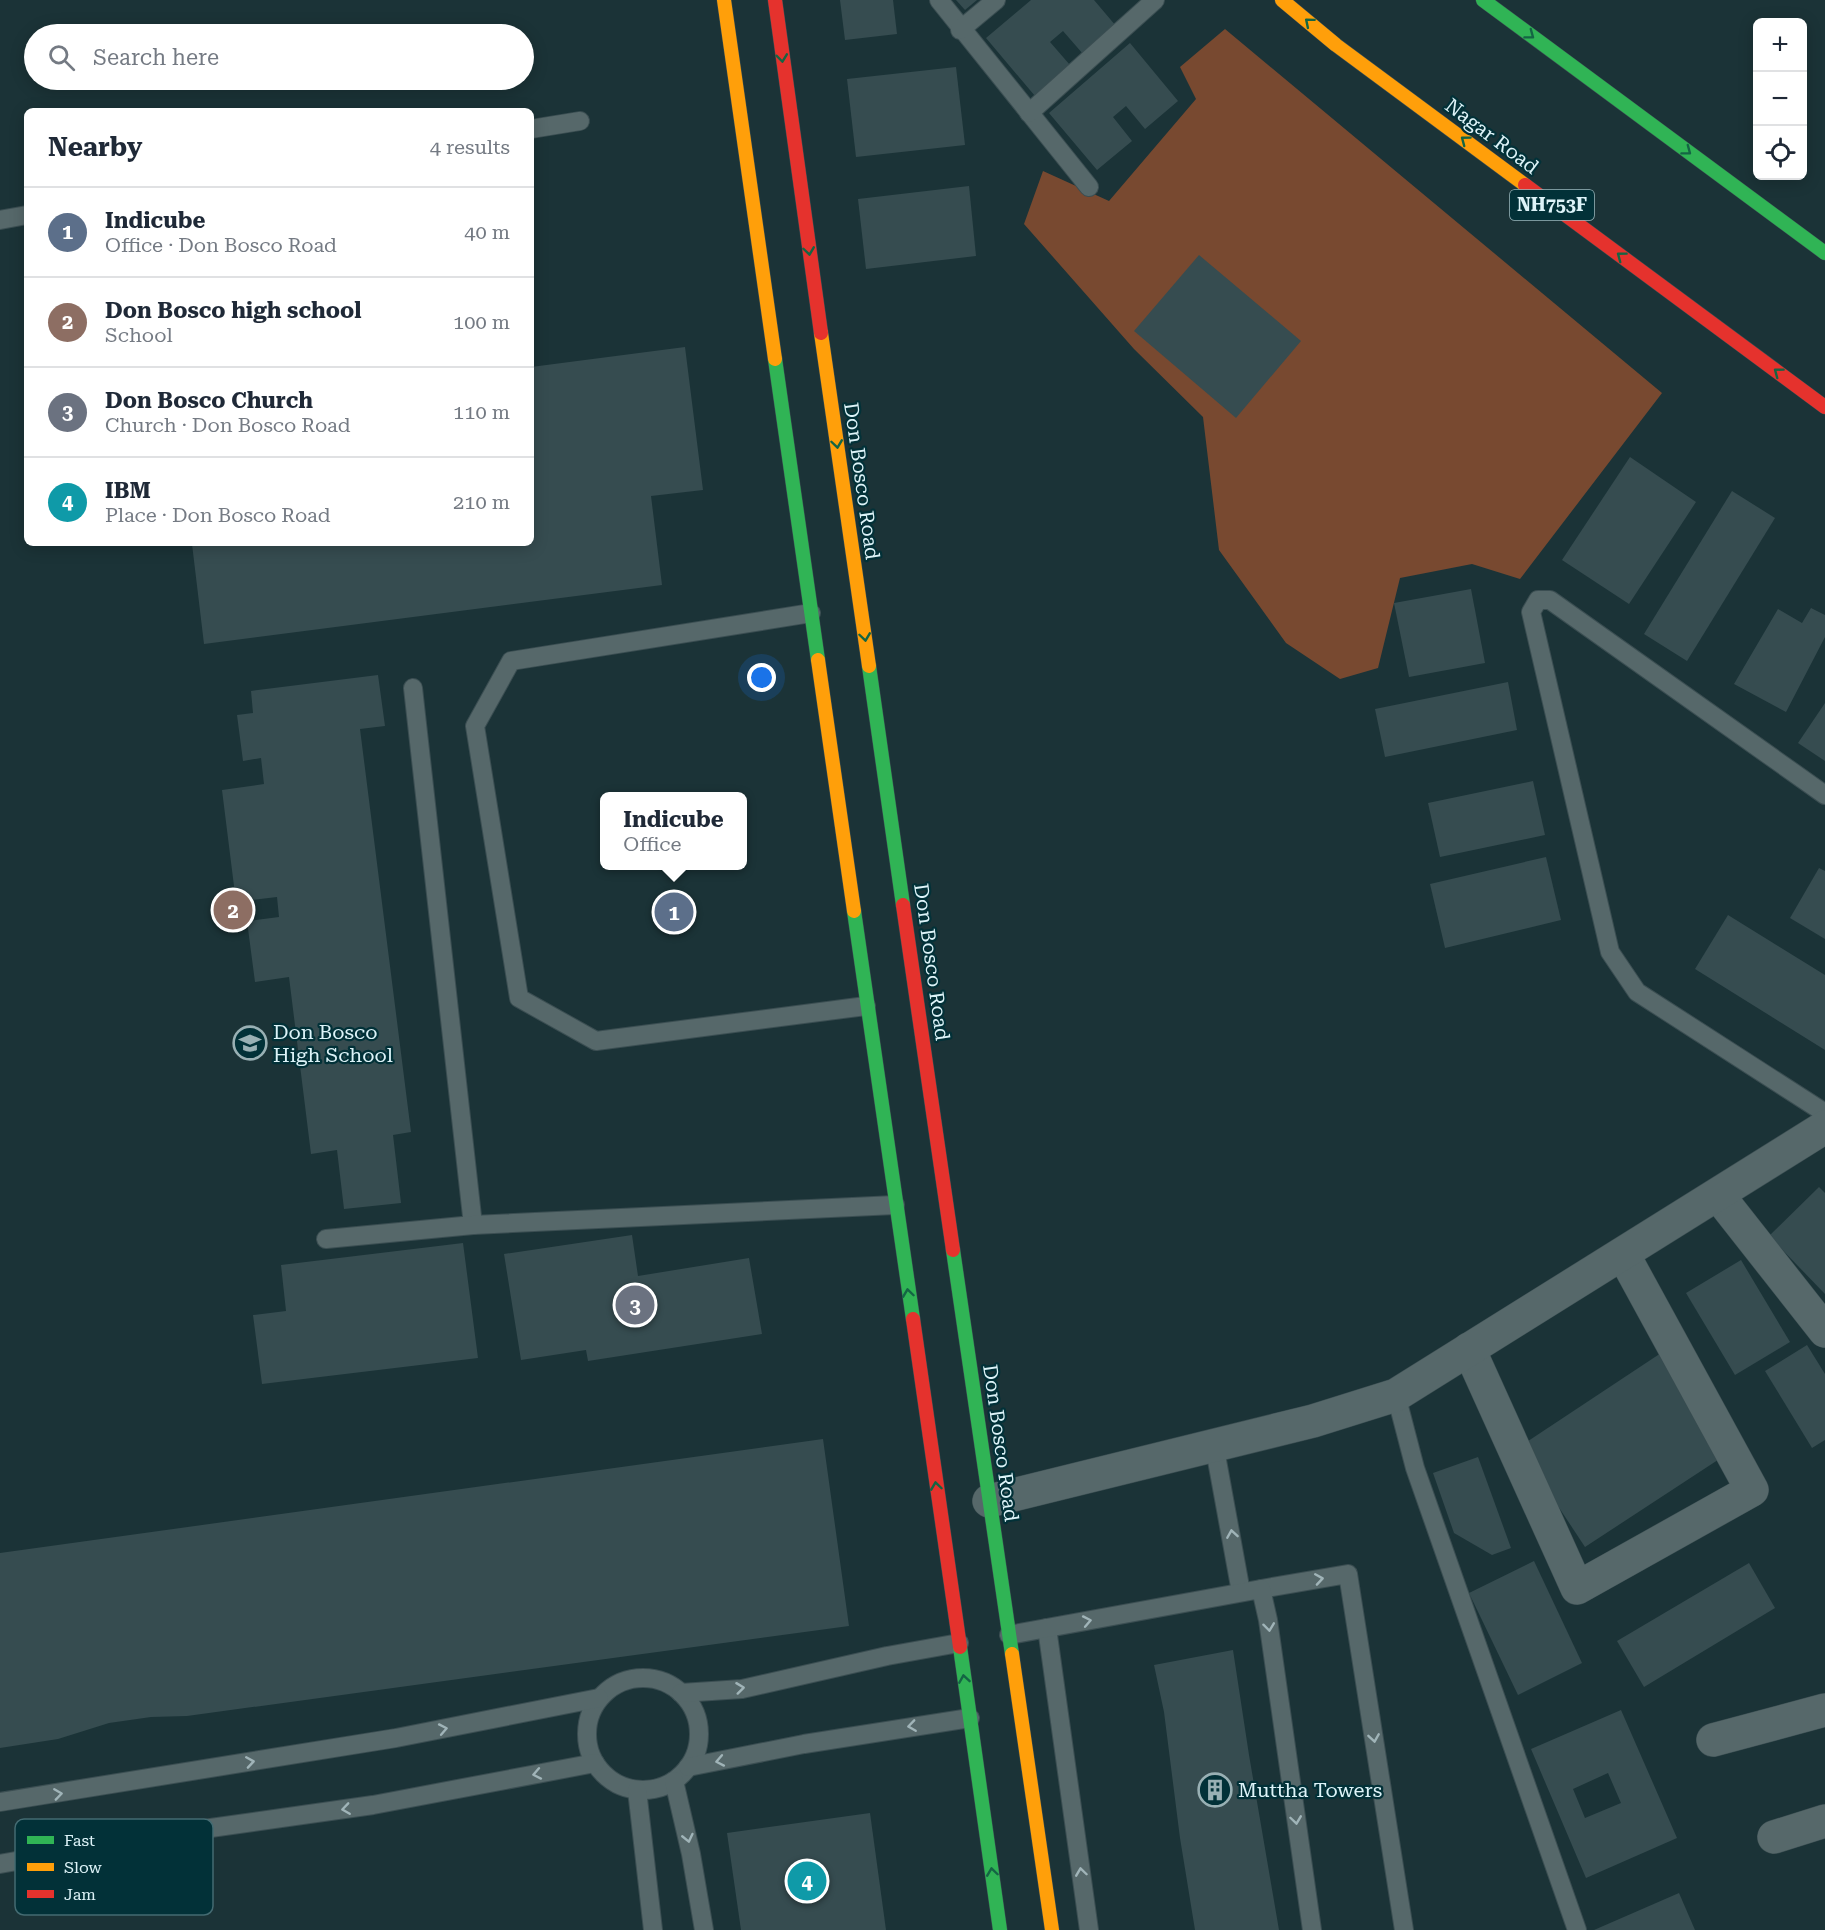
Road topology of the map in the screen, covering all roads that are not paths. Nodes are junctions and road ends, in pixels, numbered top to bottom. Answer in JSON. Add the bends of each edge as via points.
{"nodes":[{"id":1,"x":724,"y":0,"type":"edge"},
{"id":2,"x":775,"y":0,"type":"edge"},
{"id":3,"x":939,"y":0,"type":"edge"},
{"id":4,"x":996,"y":0,"type":"edge"},
{"id":5,"x":1155,"y":0,"type":"edge"},
{"id":6,"x":1282,"y":0,"type":"edge"},
{"id":7,"x":1483,"y":0,"type":"edge"},
{"id":8,"x":960,"y":30,"type":"junction"},
{"id":9,"x":1029,"y":113,"type":"junction"},
{"id":10,"x":580,"y":121,"type":"dead end"},
{"id":11,"x":534,"y":129,"type":"edge"},
{"id":12,"x":1089,"y":187,"type":"dead end"},
{"id":13,"x":24,"y":216,"type":"edge"},
{"id":14,"x":0,"y":220,"type":"edge"},
{"id":15,"x":1825,"y":253,"type":"edge"},
{"id":16,"x":1825,"y":407,"type":"edge"},
{"id":17,"x":810,"y":613,"type":"junction"},
{"id":18,"x":413,"y":688,"type":"dead end"},
{"id":19,"x":1825,"y":795,"type":"edge"},
{"id":20,"x":866,"y":1006,"type":"junction"},
{"id":21,"x":1825,"y":1113,"type":"edge"},
{"id":22,"x":1825,"y":1127,"type":"edge"},
{"id":23,"x":1718,"y":1195,"type":"junction"},
{"id":24,"x":895,"y":1205,"type":"junction"},
{"id":25,"x":472,"y":1225,"type":"junction"},
{"id":26,"x":326,"y":1239,"type":"dead end"},
{"id":27,"x":1623,"y":1254,"type":"junction"},
{"id":28,"x":1825,"y":1331,"type":"edge"},
{"id":29,"x":1469,"y":1349,"type":"junction"},
{"id":30,"x":1396,"y":1395,"type":"junction"},
{"id":31,"x":1214,"y":1444,"type":"junction"},
{"id":32,"x":990,"y":1502,"type":"junction"},
{"id":33,"x":1261,"y":1588,"type":"junction"},
{"id":34,"x":1241,"y":1592,"type":"junction"},
{"id":35,"x":1047,"y":1628,"type":"junction"},
{"id":36,"x":1009,"y":1635,"type":"junction"},
{"id":37,"x":959,"y":1643,"type":"junction"},
{"id":38,"x":681,"y":1693,"type":"junction"},
{"id":39,"x":599,"y":1698,"type":"junction"},
{"id":40,"x":1825,"y":1710,"type":"edge"},
{"id":41,"x":970,"y":1718,"type":"junction"},
{"id":42,"x":1713,"y":1740,"type":"dead end"},
{"id":43,"x":595,"y":1763,"type":"junction"},
{"id":44,"x":688,"y":1767,"type":"junction"},
{"id":45,"x":674,"y":1781,"type":"junction"},
{"id":46,"x":638,"y":1790,"type":"junction"},
{"id":47,"x":0,"y":1802,"type":"edge"},
{"id":48,"x":1825,"y":1821,"type":"edge"},
{"id":49,"x":213,"y":1828,"type":"edge"},
{"id":50,"x":1774,"y":1837,"type":"dead end"},
{"id":51,"x":15,"y":1861,"type":"edge"},
{"id":52,"x":0,"y":1864,"type":"edge"},
{"id":53,"x":653,"y":1930,"type":"edge"},
{"id":54,"x":704,"y":1930,"type":"edge"},
{"id":55,"x":1000,"y":1930,"type":"edge"},
{"id":56,"x":1052,"y":1930,"type":"edge"},
{"id":57,"x":1089,"y":1930,"type":"edge"},
{"id":58,"x":1312,"y":1930,"type":"edge"},
{"id":59,"x":1404,"y":1930,"type":"edge"},
{"id":60,"x":1578,"y":1930,"type":"edge"}],
"edges":[{"from":1,"to":17,"type":"main road"},
{"from":2,"to":32,"type":"main road","name":"Don Bosco Road","one_way":true},
{"from":3,"to":8,"type":"lane"},
{"from":4,"to":8,"type":"lane"},
{"from":5,"to":9,"type":"lane"},
{"from":16,"to":6,"type":"main road","name":"Nagar Road","number":"NH753F","one_way":true,"via":[[1336,45]]},
{"from":7,"to":15,"type":"main road","one_way":true},
{"from":8,"to":9,"type":"lane"},
{"from":9,"to":12,"type":"lane"},
{"from":10,"to":11,"type":"lane"},
{"from":13,"to":14,"type":"lane"},
{"from":17,"to":20,"type":"main road"},
{"from":17,"to":20,"type":"lane","via":[[511,661],[475,726],[519,998],[596,1041]]},
{"from":18,"to":25,"type":"lane"},
{"from":19,"to":21,"type":"lane","via":[[1550,600],[1538,600],[1531,612],[1610,952],[1637,992]]},
{"from":20,"to":24,"type":"main road"},
{"from":22,"to":23,"type":"street"},
{"from":23,"to":27,"type":"street"},
{"from":23,"to":28,"type":"street"},
{"from":24,"to":25,"type":"lane"},
{"from":37,"to":24,"type":"main road","one_way":true},
{"from":25,"to":26,"type":"lane"},
{"from":27,"to":29,"type":"street"},
{"from":27,"to":29,"type":"street","via":[[1752,1490],[1577,1588]]},
{"from":29,"to":30,"type":"street"},
{"from":30,"to":31,"type":"street","via":[[1313,1421]]},
{"from":30,"to":60,"type":"lane","via":[[1414,1468]]},
{"from":31,"to":32,"type":"street"},
{"from":34,"to":31,"type":"lane","one_way":true},
{"from":32,"to":36,"type":"main road","name":"Don Bosco Road"},
{"from":33,"to":34,"type":"lane"},
{"from":33,"to":58,"type":"lane","one_way":true},
{"from":33,"to":59,"type":"lane","one_way":true,"via":[[1347,1574]]},
{"from":35,"to":34,"type":"lane","one_way":true},
{"from":35,"to":36,"type":"lane"},
{"from":57,"to":35,"type":"lane","one_way":true},
{"from":36,"to":56,"type":"main road","name":"Don Bosco Road"},
{"from":38,"to":37,"type":"lane","one_way":true,"via":[[742,1689]]},
{"from":41,"to":37,"type":"main road","one_way":true},
{"from":38,"to":39,"type":"lane","via":[[665,1682],[643,1677],[614,1685]]},
{"from":38,"to":44,"type":"lane","via":[[695,1714],[699,1732],[696,1752]]},
{"from":39,"to":43,"type":"lane","via":[[590,1715],[587,1734]]},
{"from":47,"to":39,"type":"lane","one_way":true,"via":[[396,1738]]},
{"from":40,"to":42,"type":"street"},
{"from":41,"to":44,"type":"lane","one_way":true},
{"from":55,"to":41,"type":"main road","one_way":true},
{"from":43,"to":46,"type":"lane","via":[[608,1778]]},
{"from":43,"to":49,"type":"lane","one_way":true,"via":[[373,1805]]},
{"from":44,"to":45,"type":"lane"},
{"from":45,"to":46,"type":"lane"},
{"from":45,"to":54,"type":"lane","one_way":true},
{"from":46,"to":53,"type":"lane"},
{"from":48,"to":50,"type":"street"},
{"from":51,"to":52,"type":"lane","one_way":true}]}
